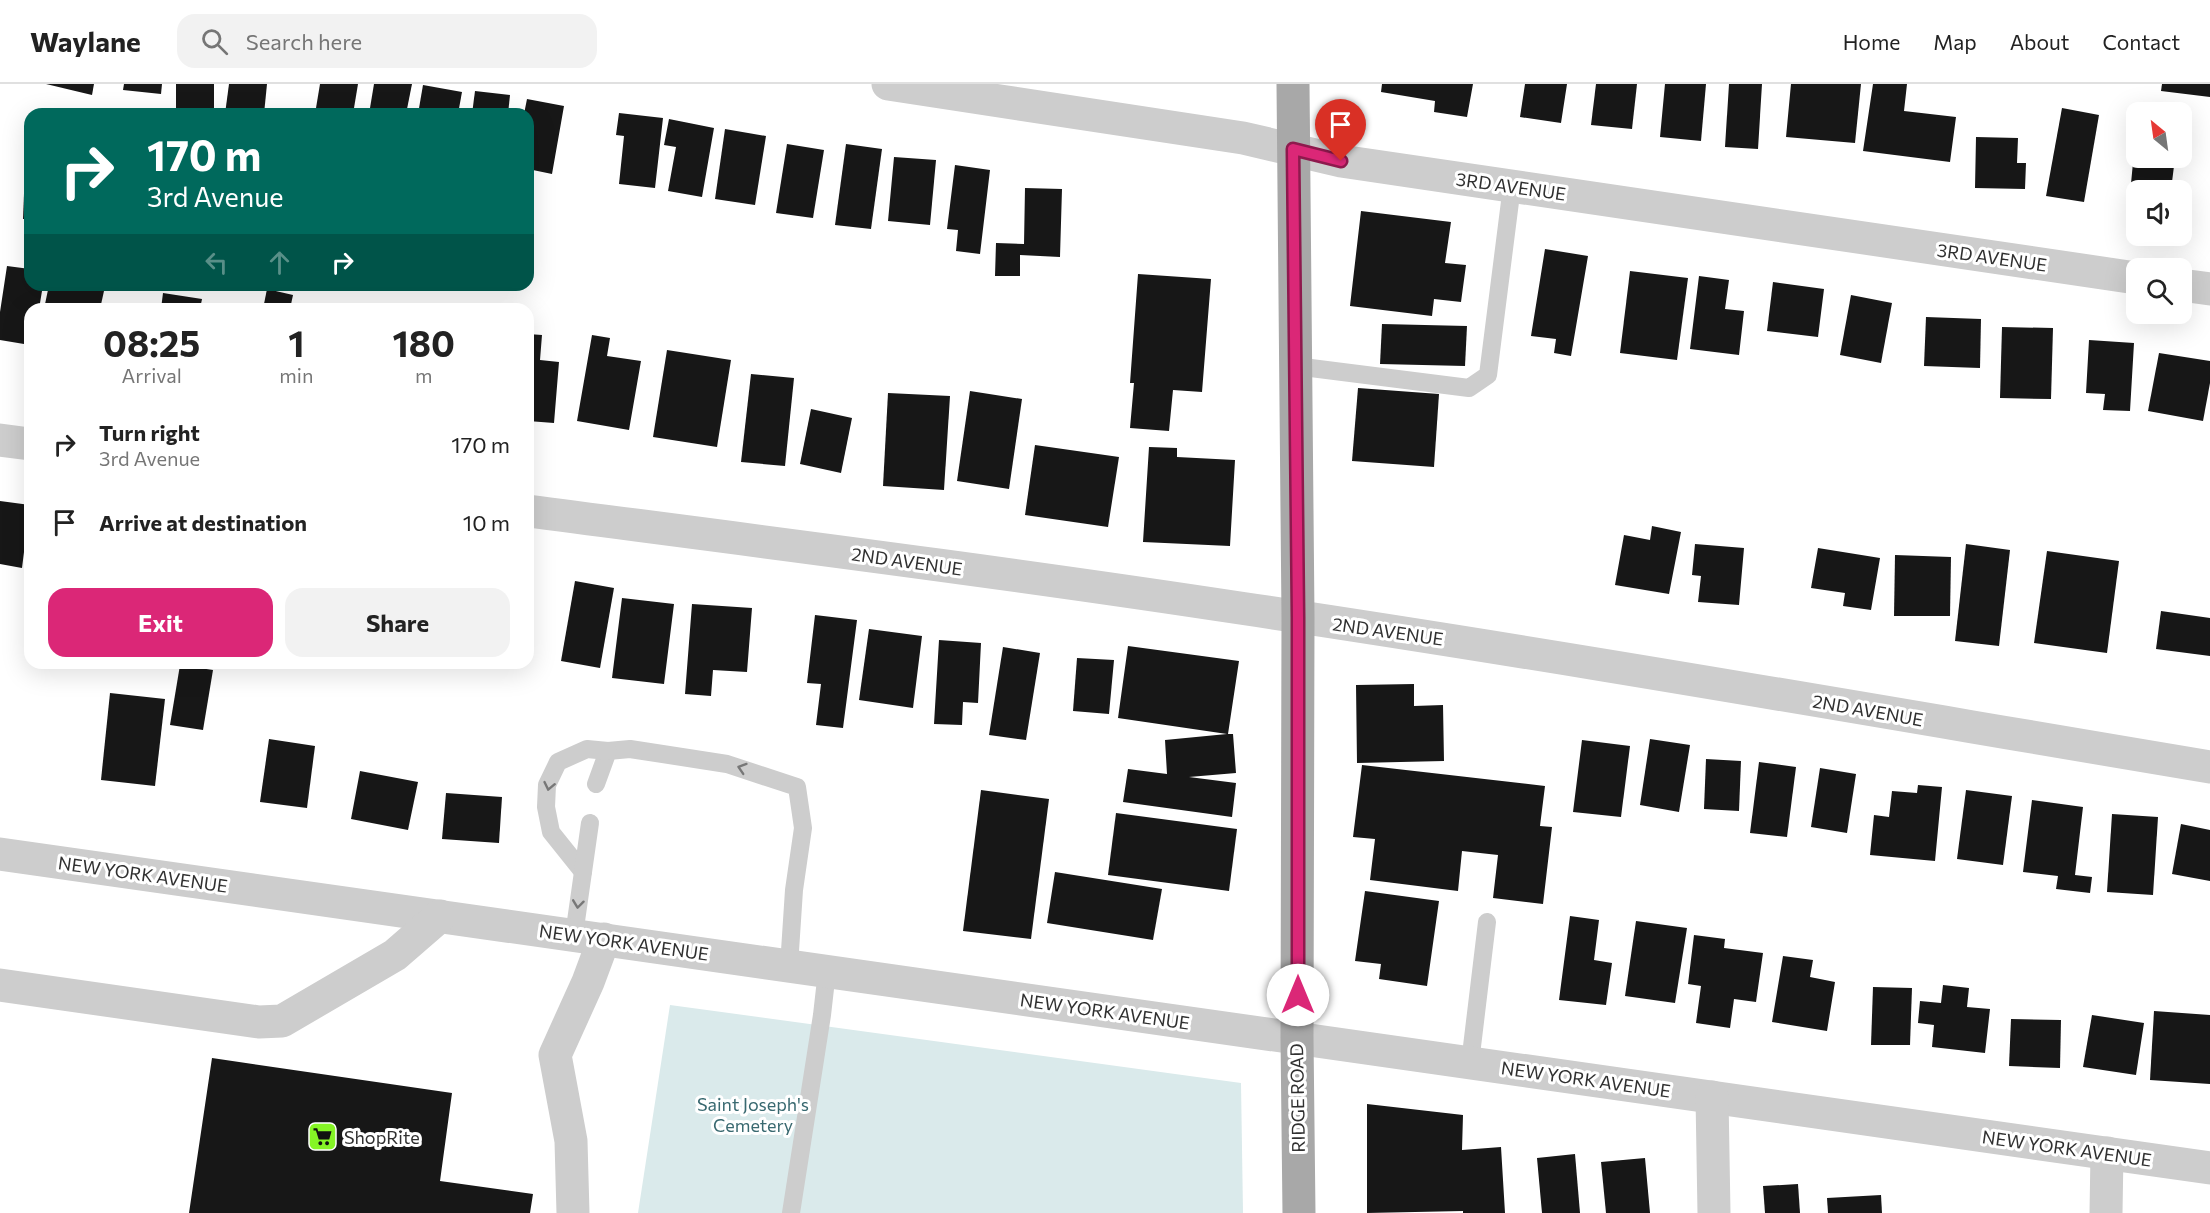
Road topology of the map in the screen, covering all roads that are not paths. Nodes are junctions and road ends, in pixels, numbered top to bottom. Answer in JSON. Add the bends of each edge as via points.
{"nodes":[{"id":1,"x":888,"y":84,"type":"edge"},
{"id":2,"x":1293,"y":84,"type":"edge"},
{"id":3,"x":1293,"y":149,"type":"junction"},
{"id":4,"x":1512,"y":186,"type":"junction"},
{"id":5,"x":2126,"y":277,"type":"edge"},
{"id":6,"x":2192,"y":287,"type":"edge"},
{"id":7,"x":2210,"y":289,"type":"edge"},
{"id":8,"x":1295,"y":366,"type":"junction"},
{"id":9,"x":0,"y":440,"type":"edge"},
{"id":10,"x":24,"y":443,"type":"edge"},
{"id":11,"x":534,"y":512,"type":"edge"},
{"id":12,"x":1298,"y":617,"type":"junction"},
{"id":13,"x":608,"y":751,"type":"junction"},
{"id":14,"x":2210,"y":767,"type":"edge"},
{"id":15,"x":596,"y":784,"type":"dead end"},
{"id":16,"x":590,"y":823,"type":"dead end"},
{"id":17,"x":0,"y":854,"type":"edge"},
{"id":18,"x":583,"y":872,"type":"junction"},
{"id":19,"x":440,"y":916,"type":"junction"},
{"id":20,"x":1486,"y":922,"type":"dead end"},
{"id":21,"x":589,"y":937,"type":"junction"},
{"id":22,"x":789,"y":966,"type":"junction"},
{"id":23,"x":827,"y":971,"type":"junction"},
{"id":24,"x":0,"y":985,"type":"edge"},
{"id":25,"x":1297,"y":1038,"type":"junction"},
{"id":26,"x":1470,"y":1063,"type":"junction"},
{"id":27,"x":1712,"y":1097,"type":"junction"},
{"id":28,"x":2107,"y":1153,"type":"junction"},
{"id":29,"x":2210,"y":1168,"type":"edge"},
{"id":30,"x":573,"y":1213,"type":"edge"},
{"id":31,"x":791,"y":1213,"type":"edge"},
{"id":32,"x":1299,"y":1213,"type":"edge"},
{"id":33,"x":1714,"y":1213,"type":"edge"},
{"id":34,"x":2106,"y":1213,"type":"edge"}],
"edges":[{"from":1,"to":3,"type":"street","name":"3RD AVENUE"},
{"from":2,"to":3,"type":"main road","name":"RIDGE ROAD"},
{"from":3,"to":4,"type":"street","name":"3RD AVENUE","via":[[1341,161]]},
{"from":3,"to":8,"type":"main road","name":"RIDGE ROAD"},
{"from":4,"to":5,"type":"street","name":"3RD AVENUE"},
{"from":4,"to":8,"type":"lane","via":[[1488,375],[1469,388]]},
{"from":6,"to":7,"type":"street"},
{"from":8,"to":12,"type":"main road","name":"RIDGE ROAD"},
{"from":9,"to":10,"type":"street"},
{"from":11,"to":12,"type":"street","name":"2ND AVENUE"},
{"from":12,"to":14,"type":"street","name":"2ND AVENUE"},
{"from":12,"to":25,"type":"main road","name":"RIDGE ROAD"},
{"from":13,"to":15,"type":"lane"},
{"from":13,"to":18,"type":"lane","one_way":true,"via":[[587,749],[558,762],[547,784],[551,832]]},
{"from":22,"to":13,"type":"lane","one_way":true,"via":[[802,828],[797,787],[727,764],[630,749]]},
{"from":16,"to":18,"type":"lane"},
{"from":17,"to":19,"type":"street","name":"NEW YORK AVENUE"},
{"from":18,"to":21,"type":"lane","one_way":true},
{"from":19,"to":21,"type":"street","name":"NEW YORK AVENUE"},
{"from":19,"to":24,"type":"street","via":[[395,955],[282,1021],[259,1022]]},
{"from":20,"to":26,"type":"lane"},
{"from":21,"to":22,"type":"street","name":"NEW YORK AVENUE"},
{"from":21,"to":30,"type":"street","via":[[588,982],[555,1055],[571,1141]]},
{"from":22,"to":23,"type":"street","name":"NEW YORK AVENUE"},
{"from":23,"to":25,"type":"street","name":"NEW YORK AVENUE"},
{"from":23,"to":31,"type":"lane"},
{"from":25,"to":26,"type":"street","name":"NEW YORK AVENUE"},
{"from":25,"to":32,"type":"main road","name":"RIDGE ROAD"},
{"from":26,"to":27,"type":"street","name":"NEW YORK AVENUE"},
{"from":27,"to":28,"type":"street","name":"NEW YORK AVENUE"},
{"from":27,"to":33,"type":"street"},
{"from":28,"to":29,"type":"street","name":"NEW YORK AVENUE"},
{"from":28,"to":34,"type":"street"}]}
